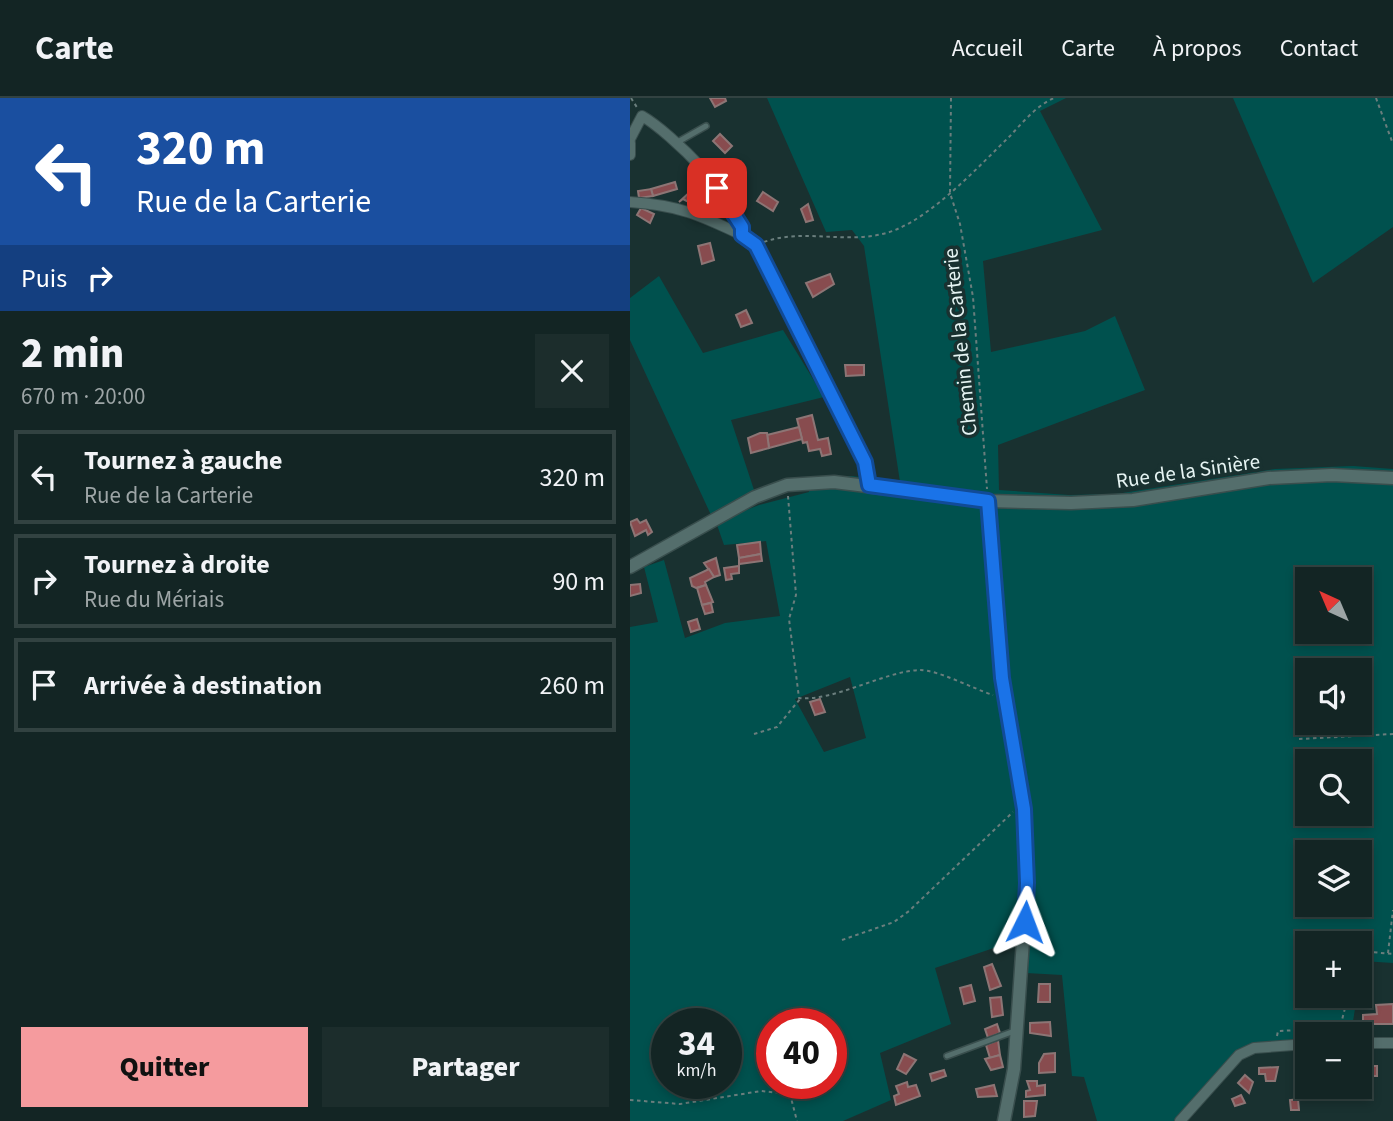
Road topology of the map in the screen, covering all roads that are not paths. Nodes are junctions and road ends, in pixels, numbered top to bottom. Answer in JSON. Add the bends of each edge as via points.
{"nodes":[{"id":1,"x":706,"y":126,"type":"dead end"},
{"id":2,"x":630,"y":141,"type":"edge"},
{"id":3,"x":676,"y":143,"type":"junction"},
{"id":4,"x":630,"y":155,"type":"edge"},
{"id":5,"x":630,"y":202,"type":"edge"},
{"id":6,"x":742,"y":235,"type":"junction"},
{"id":7,"x":1393,"y":478,"type":"edge"},
{"id":8,"x":869,"y":485,"type":"junction"},
{"id":9,"x":988,"y":501,"type":"junction"},
{"id":10,"x":630,"y":567,"type":"edge"},
{"id":11,"x":1017,"y":1030,"type":"junction"},
{"id":12,"x":1372,"y":1043,"type":"edge"},
{"id":13,"x":1393,"y":1043,"type":"edge"},
{"id":14,"x":1295,"y":1045,"type":"edge"},
{"id":15,"x":947,"y":1056,"type":"dead end"},
{"id":16,"x":1004,"y":1121,"type":"edge"},
{"id":17,"x":1180,"y":1121,"type":"edge"}],
"edges":[{"from":1,"to":3,"type":"lane"},
{"from":2,"to":3,"type":"street","via":[[642,116]]},
{"from":2,"to":4,"type":"street"},
{"from":3,"to":6,"type":"street","via":[[727,202]]},
{"from":5,"to":6,"type":"street","via":[[693,211]]},
{"from":6,"to":8,"type":"street","via":[[756,245],[865,462]]},
{"from":7,"to":9,"type":"street","name":"Rue de la Sinière","via":[[1269,478],[1133,500]]},
{"from":8,"to":9,"type":"street","name":"Rue de la Sinière"},
{"from":8,"to":10,"type":"street","name":"Rue de la Sinière","via":[[787,485],[755,496]]},
{"from":9,"to":11,"type":"street","via":[[1005,703],[1024,809],[1027,883]]},
{"from":11,"to":15,"type":"lane"},
{"from":11,"to":16,"type":"street"},
{"from":12,"to":13,"type":"street"},
{"from":14,"to":17,"type":"street","via":[[1254,1048],[1239,1055]]}]}
